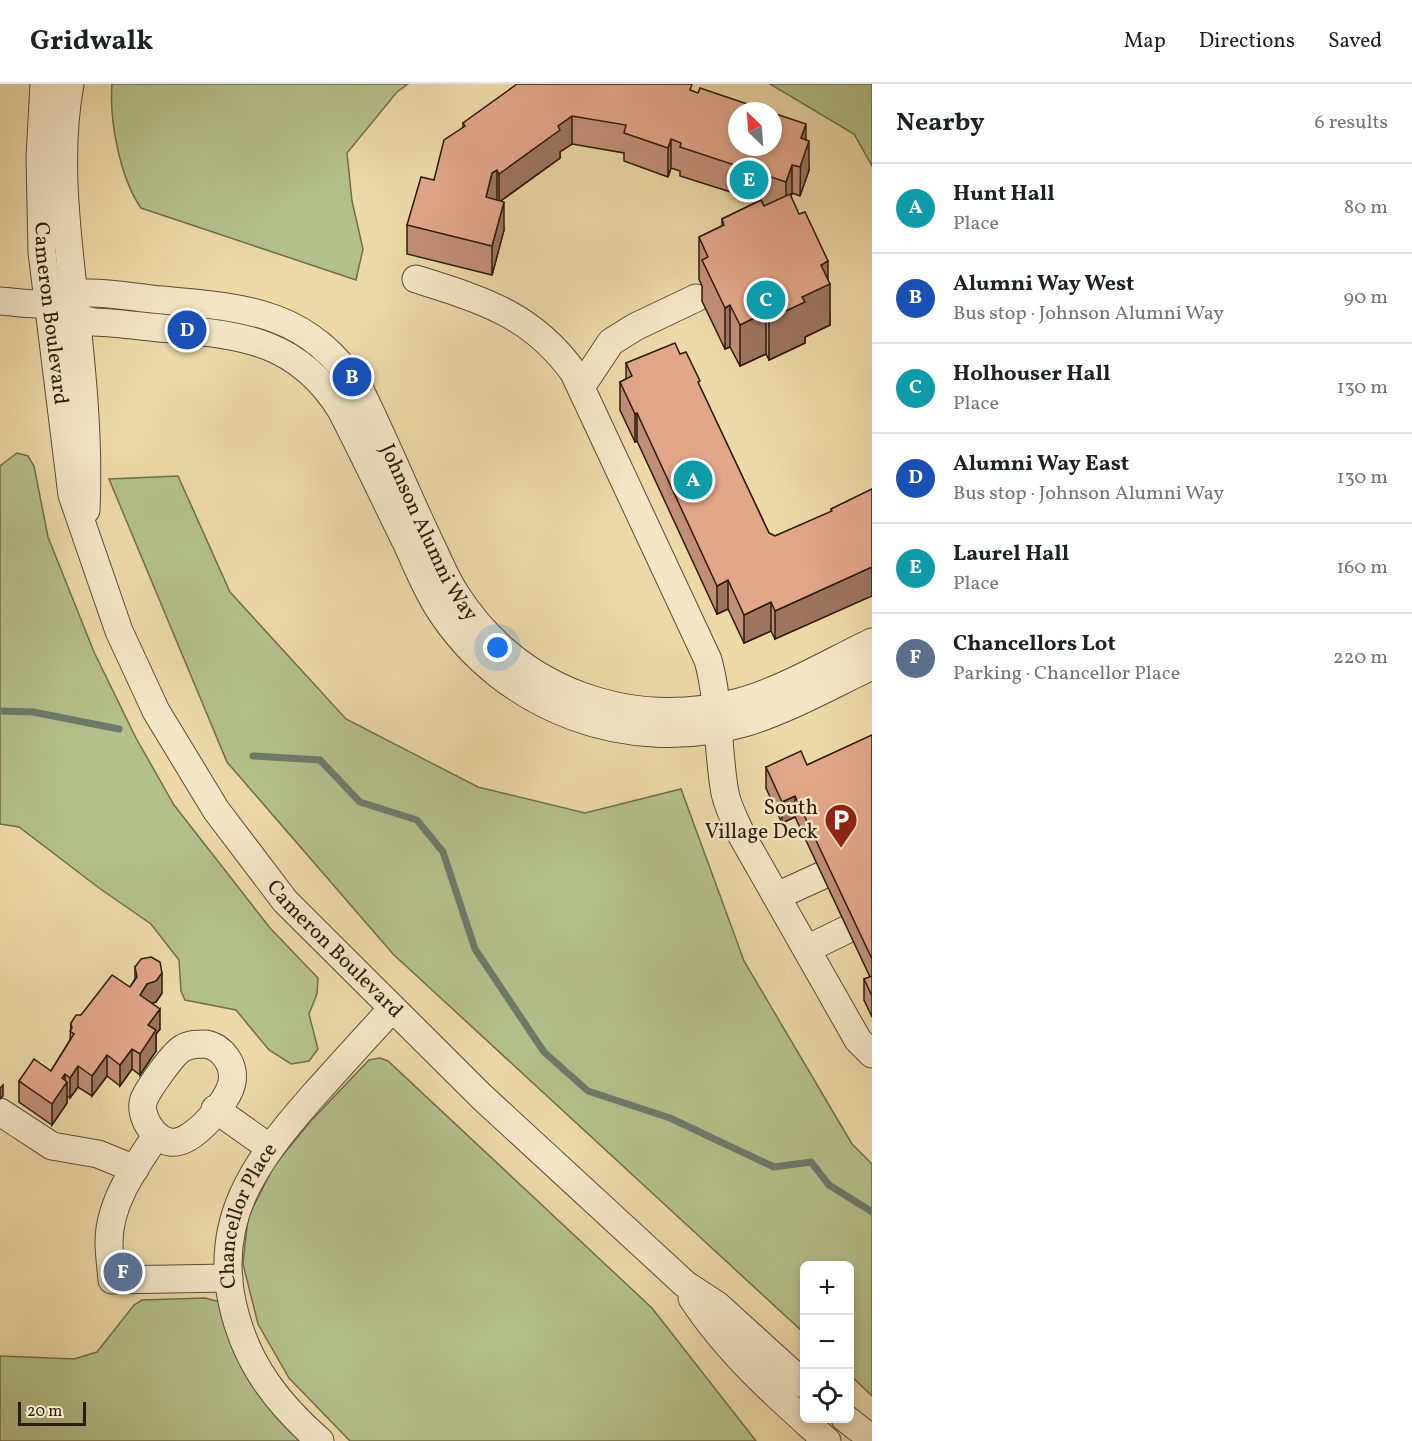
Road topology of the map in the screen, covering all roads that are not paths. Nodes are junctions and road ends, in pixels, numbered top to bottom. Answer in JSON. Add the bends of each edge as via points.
{"nodes":[{"id":1,"x":44,"y":84,"type":"edge"},
{"id":2,"x":70,"y":84,"type":"edge"},
{"id":3,"x":417,"y":279,"type":"dead end"},
{"id":4,"x":696,"y":298,"type":"dead end"},
{"id":5,"x":0,"y":301,"type":"edge"},
{"id":6,"x":67,"y":305,"type":"junction"},
{"id":7,"x":581,"y":387,"type":"junction"},
{"id":8,"x":872,"y":642,"type":"edge"},
{"id":9,"x":872,"y":666,"type":"edge"},
{"id":10,"x":718,"y":718,"type":"junction"},
{"id":11,"x":826,"y":882,"type":"edge"},
{"id":12,"x":781,"y":902,"type":"junction"},
{"id":13,"x":848,"y":929,"type":"edge"},
{"id":14,"x":807,"y":949,"type":"junction"},
{"id":15,"x":392,"y":1009,"type":"junction"},
{"id":16,"x":872,"y":1054,"type":"edge"},
{"id":17,"x":215,"y":1110,"type":"junction"},
{"id":18,"x":0,"y":1112,"type":"edge"},
{"id":19,"x":156,"y":1136,"type":"junction"},
{"id":20,"x":270,"y":1148,"type":"junction"},
{"id":21,"x":135,"y":1169,"type":"junction"},
{"id":22,"x":229,"y":1278,"type":"junction"},
{"id":23,"x":685,"y":1284,"type":"junction"},
{"id":24,"x":800,"y":1380,"type":"edge"},
{"id":25,"x":850,"y":1423,"type":"edge"},
{"id":26,"x":872,"y":1439,"type":"edge"},
{"id":27,"x":320,"y":1441,"type":"edge"},
{"id":28,"x":827,"y":1441,"type":"edge"}],
"edges":[{"from":1,"to":6,"type":"street","name":"Cameron Boulevard","via":[[42,252]]},
{"from":2,"to":6,"type":"street","name":"Cameron Boulevard","via":[[65,127]]},
{"from":3,"to":7,"type":"street","via":[[513,315],[556,350]]},
{"from":4,"to":7,"type":"street","via":[[610,342]]},
{"from":5,"to":6,"type":"street","name":"Johnson Alumni Way"},
{"from":6,"to":10,"type":"street","name":"Johnson Alumni Way","via":[[94,322],[234,335],[292,359],[336,403],[438,608],[485,664],[532,698],[591,723],[649,734],[680,734]]},
{"from":6,"to":15,"type":"street","name":"Cameron Boulevard","via":[[72,495],[133,663],[194,776],[240,843],[285,901]]},
{"from":7,"to":10,"type":"street","via":[[703,647]]},
{"from":8,"to":10,"type":"street","name":"Johnson Alumni Way"},
{"from":9,"to":10,"type":"street","name":"Johnson Alumni Way","via":[[768,715]]},
{"from":10,"to":12,"type":"street","via":[[725,795],[742,836]]},
{"from":11,"to":12,"type":"street"},
{"from":12,"to":14,"type":"street"},
{"from":13,"to":14,"type":"street"},
{"from":14,"to":16,"type":"street","via":[[858,1040]]},
{"from":15,"to":20,"type":"street","name":"Chancellor Place"},
{"from":15,"to":23,"type":"street","name":"Cameron Boulevard"},
{"from":17,"to":19,"type":"street","via":[[200,1131],[186,1140],[169,1142]]},
{"from":17,"to":19,"type":"street","via":[[232,1082],[228,1061],[213,1046],[183,1047],[144,1099],[146,1117]]},
{"from":17,"to":20,"type":"street"},
{"from":18,"to":21,"type":"street","via":[[52,1146],[98,1154]]},
{"from":19,"to":21,"type":"street"},
{"from":20,"to":22,"type":"street","name":"Chancellor Place","via":[[248,1182],[234,1215],[228,1245]]},
{"from":21,"to":22,"type":"street","via":[[111,1227],[112,1280]]},
{"from":22,"to":27,"type":"street","name":"Chancellor Place","via":[[238,1328],[260,1377]]},
{"from":23,"to":24,"type":"street","name":"Cameron Boulevard","via":[[709,1299]]},
{"from":23,"to":28,"type":"street","name":"Cameron Boulevard","via":[[718,1334]]},
{"from":25,"to":26,"type":"street"}]}
